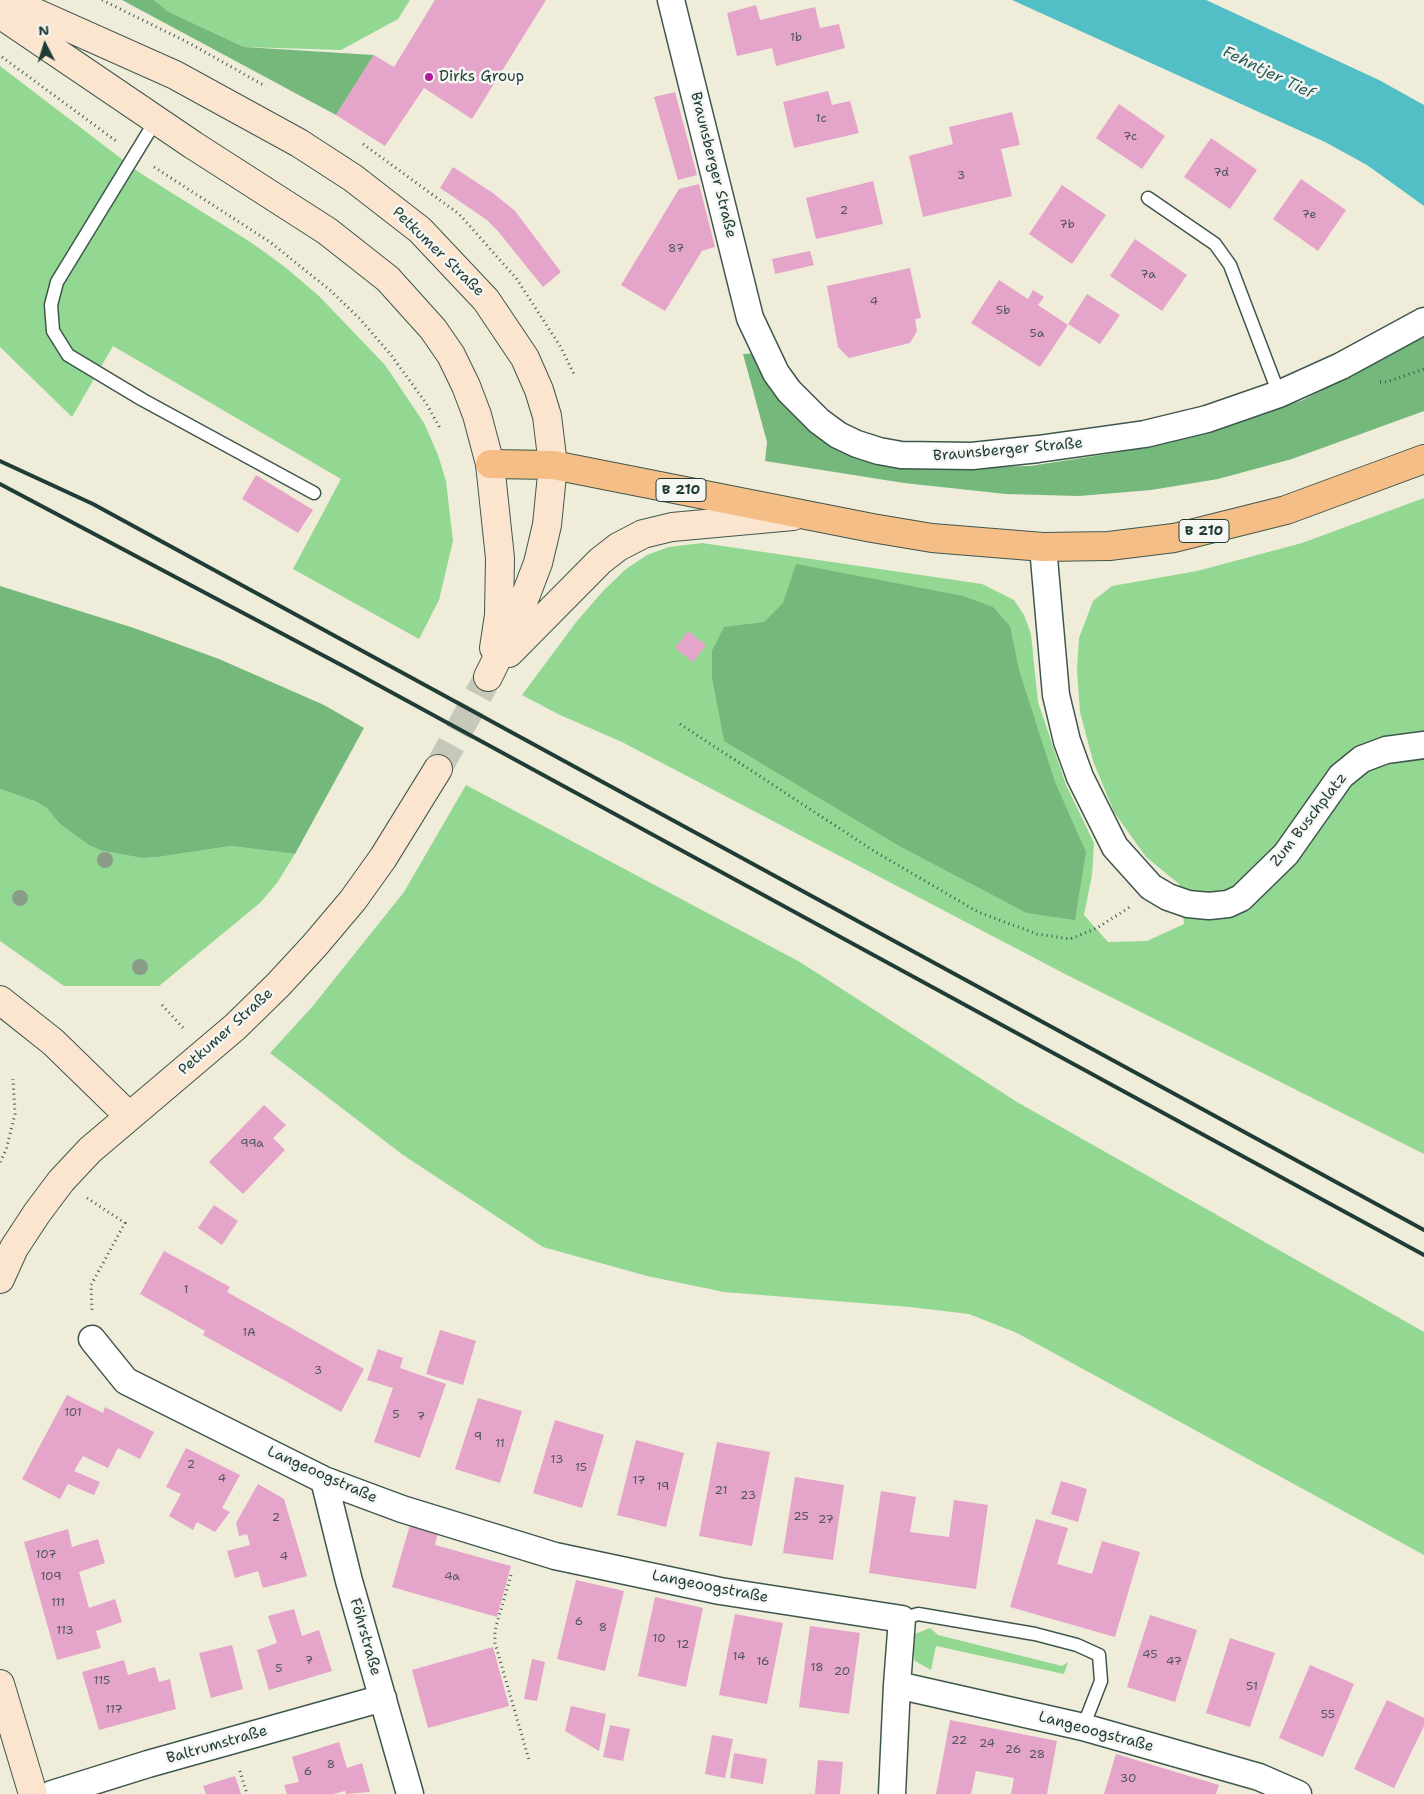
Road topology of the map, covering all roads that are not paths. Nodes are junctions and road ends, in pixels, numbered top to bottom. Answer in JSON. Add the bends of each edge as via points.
{"nodes":[{"id":1,"x":7,"y":0,"type":"edge"},
{"id":2,"x":671,"y":0,"type":"edge"},
{"id":3,"x":0,"y":14,"type":"edge"},
{"id":4,"x":156,"y":120,"type":"junction"},
{"id":5,"x":1148,"y":198,"type":"dead end"},
{"id":6,"x":1424,"y":321,"type":"edge"},
{"id":7,"x":1279,"y":394,"type":"junction"},
{"id":8,"x":1424,"y":459,"type":"edge"},
{"id":9,"x":490,"y":464,"type":"junction"},
{"id":10,"x":553,"y":465,"type":"junction"},
{"id":11,"x":314,"y":494,"type":"dead end"},
{"id":12,"x":809,"y":515,"type":"junction"},
{"id":13,"x":1043,"y":547,"type":"junction"},
{"id":14,"x":488,"y":677,"type":"junction"},
{"id":15,"x":1424,"y":745,"type":"edge"},
{"id":16,"x":438,"y":769,"type":"tunnel mouth"},
{"id":17,"x":0,"y":1000,"type":"edge"},
{"id":18,"x":129,"y":1116,"type":"junction"},
{"id":19,"x":0,"y":1280,"type":"edge"},
{"id":20,"x":92,"y":1338,"type":"road end"},
{"id":21,"x":324,"y":1480,"type":"junction"},
{"id":22,"x":902,"y":1619,"type":"junction"},
{"id":23,"x":0,"y":1684,"type":"edge"},
{"id":24,"x":897,"y":1685,"type":"junction"},
{"id":25,"x":383,"y":1698,"type":"junction"},
{"id":26,"x":1083,"y":1727,"type":"junction"},
{"id":27,"x":34,"y":1794,"type":"edge"},
{"id":28,"x":52,"y":1794,"type":"edge"},
{"id":29,"x":410,"y":1794,"type":"edge"},
{"id":30,"x":892,"y":1794,"type":"edge"},
{"id":31,"x":1298,"y":1794,"type":"edge"}],
"edges":[{"from":1,"to":10,"type":"main road","name":"Petkumer Straße","via":[[175,75],[244,112],[353,178],[420,230],[486,300],[525,358],[547,416]]},
{"from":2,"to":7,"type":"street","name":"Braunsberger Straße","via":[[750,318],[776,373],[789,391],[813,416],[838,435],[879,451],[925,456],[972,456],[1144,434],[1206,419]]},
{"from":3,"to":4,"type":"main road"},
{"from":4,"to":9,"type":"main road","via":[[328,231],[411,303],[433,329],[458,370],[477,415]]},
{"from":4,"to":11,"type":"lane","via":[[57,282],[51,305],[58,341],[68,355],[142,400]]},
{"from":5,"to":7,"type":"lane","via":[[1215,244],[1230,265]]},
{"from":6,"to":7,"type":"street","name":"Braunsberger Straße","via":[[1341,366]]},
{"from":8,"to":13,"type":"main road","number":"B 210","via":[[1286,510],[1174,538],[1109,546]]},
{"from":9,"to":10,"type":"main road","number":"B 210"},
{"from":9,"to":14,"type":"main road","via":[[497,515],[500,595],[497,636]]},
{"from":10,"to":12,"type":"main road","number":"B 210"},
{"from":10,"to":14,"type":"main road","name":"Petkumer Straße","via":[[548,525],[538,563],[517,618]]},
{"from":12,"to":13,"type":"main road","number":"B 210","via":[[932,538]]},
{"from":12,"to":14,"type":"main road","via":[[672,527],[643,534],[600,561]]},
{"from":13,"to":15,"type":"street","name":"Zum Buschplatz","via":[[1056,694],[1080,777],[1115,847],[1151,887],[1168,897],[1208,906],[1228,904],[1241,898],[1286,854],[1341,776],[1370,756],[1405,746]]},
{"from":16,"to":18,"type":"main road","name":"Petkumer Straße","via":[[383,858],[315,945],[235,1027]]},
{"from":17,"to":18,"type":"main road","via":[[53,1042]]},
{"from":18,"to":19,"type":"main road","name":"Petkumer Straße","via":[[62,1180],[14,1248]]},
{"from":20,"to":21,"type":"street","name":"Langeoogstraße","via":[[126,1381]]},
{"from":21,"to":22,"type":"street","name":"Langeoogstraße","via":[[402,1510],[555,1556],[720,1591]]},
{"from":21,"to":25,"type":"street","name":"Föhrstraße","via":[[349,1582]]},
{"from":22,"to":24,"type":"street"},
{"from":22,"to":26,"type":"lane","via":[[918,1614],[1035,1634],[1099,1654],[1101,1682]]},
{"from":23,"to":27,"type":"main road"},
{"from":24,"to":26,"type":"street","name":"Langeoogstraße"},
{"from":24,"to":30,"type":"street"},
{"from":25,"to":28,"type":"street","name":"Baltrumstraße"},
{"from":25,"to":29,"type":"street","name":"Föhrstraße"},
{"from":26,"to":31,"type":"street","name":"Langeoogstraße","via":[[1259,1777]]}]}
